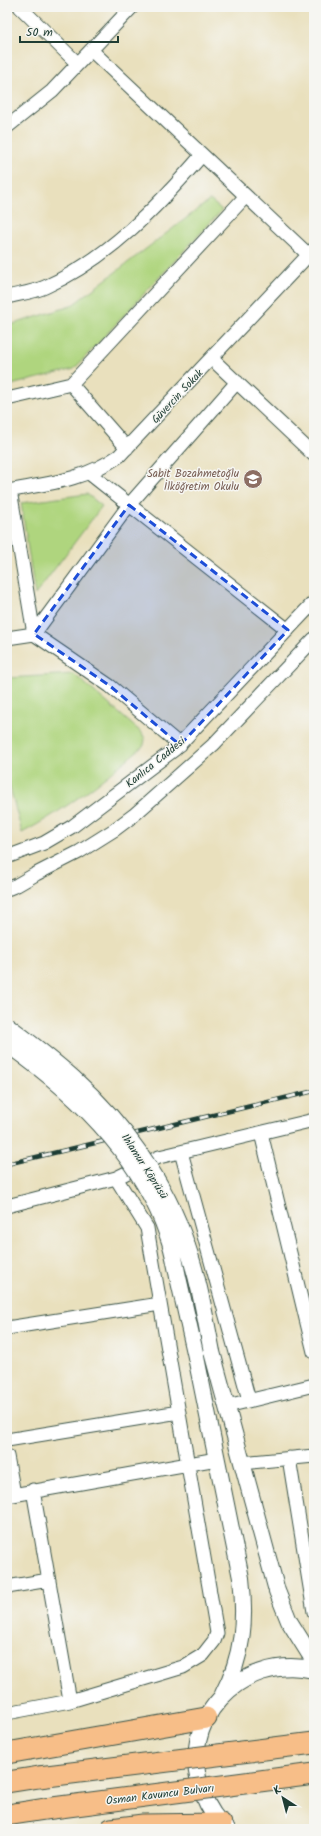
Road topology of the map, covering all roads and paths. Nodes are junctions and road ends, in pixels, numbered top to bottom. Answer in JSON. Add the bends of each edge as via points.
{"nodes":[{"id":1,"x":20,"y":7,"type":"edge"},
{"id":2,"x":132,"y":7,"type":"edge"},
{"id":3,"x":91,"y":50,"type":"junction"},
{"id":4,"x":78,"y":64,"type":"junction"},
{"id":5,"x":7,"y":128,"type":"edge"},
{"id":6,"x":202,"y":155,"type":"junction"},
{"id":7,"x":246,"y":196,"type":"junction"},
{"id":8,"x":312,"y":255,"type":"edge"},
{"id":9,"x":7,"y":297,"type":"edge"},
{"id":10,"x":212,"y":359,"type":"junction"},
{"id":11,"x":236,"y":382,"type":"junction"},
{"id":12,"x":70,"y":384,"type":"junction"},
{"id":13,"x":7,"y":399,"type":"edge"},
{"id":14,"x":127,"y":448,"type":"junction"},
{"id":15,"x":314,"y":455,"type":"edge"},
{"id":16,"x":89,"y":473,"type":"junction"},
{"id":17,"x":8,"y":491,"type":"edge"},
{"id":18,"x":129,"y":505,"type":"junction"},
{"id":19,"x":314,"y":602,"type":"edge"},
{"id":20,"x":288,"y":630,"type":"junction"},
{"id":21,"x":34,"y":634,"type":"junction"},
{"id":22,"x":7,"y":638,"type":"edge"},
{"id":23,"x":314,"y":639,"type":"edge"},
{"id":24,"x":180,"y":745,"type":"junction"},
{"id":25,"x":7,"y":857,"type":"edge"},
{"id":26,"x":7,"y":889,"type":"edge"},
{"id":27,"x":7,"y":1025,"type":"edge"},
{"id":28,"x":7,"y":1044,"type":"edge"},
{"id":29,"x":314,"y":1120,"type":"edge"},
{"id":30,"x":261,"y":1133,"type":"junction"},
{"id":31,"x":181,"y":1152,"type":"junction"},
{"id":32,"x":116,"y":1178,"type":"junction"},
{"id":33,"x":7,"y":1206,"type":"edge"},
{"id":34,"x":160,"y":1304,"type":"junction"},
{"id":35,"x":7,"y":1328,"type":"edge"},
{"id":36,"x":314,"y":1352,"type":"edge"},
{"id":37,"x":314,"y":1385,"type":"edge"},
{"id":38,"x":249,"y":1400,"type":"junction"},
{"id":39,"x":227,"y":1406,"type":"junction"},
{"id":40,"x":178,"y":1412,"type":"junction"},
{"id":41,"x":7,"y":1440,"type":"edge"},
{"id":42,"x":7,"y":1456,"type":"edge"},
{"id":43,"x":314,"y":1456,"type":"edge"},
{"id":44,"x":289,"y":1458,"type":"junction"},
{"id":45,"x":217,"y":1459,"type":"junction"},
{"id":46,"x":242,"y":1463,"type":"junction"},
{"id":47,"x":188,"y":1464,"type":"junction"},
{"id":48,"x":33,"y":1490,"type":"junction"},
{"id":49,"x":10,"y":1495,"type":"edge"},
{"id":50,"x":49,"y":1580,"type":"junction"},
{"id":51,"x":7,"y":1587,"type":"edge"},
{"id":52,"x":314,"y":1612,"type":"edge"},
{"id":53,"x":313,"y":1660,"type":"edge"},
{"id":54,"x":223,"y":1694,"type":"junction"},
{"id":55,"x":70,"y":1701,"type":"junction"},
{"id":56,"x":7,"y":1713,"type":"edge"},
{"id":57,"x":206,"y":1718,"type":"junction"},
{"id":58,"x":314,"y":1743,"type":"edge"},
{"id":59,"x":7,"y":1753,"type":"edge"},
{"id":60,"x":314,"y":1774,"type":"edge"},
{"id":61,"x":7,"y":1782,"type":"edge"},
{"id":62,"x":7,"y":1815,"type":"edge"},
{"id":63,"x":224,"y":1827,"type":"edge"},
{"id":64,"x":111,"y":1829,"type":"edge"}],
"edges":[{"from":1,"to":4,"type":"street"},
{"from":2,"to":3,"type":"street"},
{"from":3,"to":4,"type":"street"},
{"from":3,"to":6,"type":"street"},
{"from":4,"to":5,"type":"street","via":[[38,104]]},
{"from":6,"to":7,"type":"street"},
{"from":6,"to":9,"type":"street","via":[[149,213],[94,258],[44,288]]},
{"from":7,"to":8,"type":"street"},
{"from":7,"to":12,"type":"street"},
{"from":8,"to":10,"type":"street","name":"Güvercin Sokak"},
{"from":10,"to":11,"type":"street"},
{"from":10,"to":14,"type":"street","name":"Güvercin Sokak"},
{"from":11,"to":15,"type":"street"},
{"from":11,"to":18,"type":"street"},
{"from":12,"to":13,"type":"street"},
{"from":12,"to":14,"type":"street"},
{"from":14,"to":16,"type":"street","name":"Güvercin Sokak"},
{"from":16,"to":17,"type":"street","name":"Güvercin Sokak"},
{"from":16,"to":18,"type":"street"},
{"from":17,"to":21,"type":"street"},
{"from":18,"to":20,"type":"street"},
{"from":18,"to":21,"type":"street"},
{"from":19,"to":20,"type":"street","name":"Kanlıca Caddesi"},
{"from":20,"to":24,"type":"street","name":"Kanlıca Caddesi"},
{"from":21,"to":22,"type":"street"},
{"from":21,"to":24,"type":"street","via":[[110,686]]},
{"from":23,"to":26,"type":"street","via":[[213,745],[134,815],[79,852]]},
{"from":24,"to":25,"type":"street","name":"Kanlıca Caddesi","via":[[73,826],[44,843]]},
{"from":27,"to":39,"type":"street","name":"Ihlamur Köprüsü","bridge":true,"via":[[88,1092],[127,1137],[156,1179],[174,1214],[194,1267],[212,1352]]},
{"from":28,"to":45,"type":"street","name":"Ihlamur Köprüsü","bridge":true,"via":[[57,1082],[93,1116],[146,1186],[169,1237]]},
{"from":29,"to":30,"type":"street"},
{"from":30,"to":31,"type":"street"},
{"from":30,"to":36,"type":"street"},
{"from":31,"to":32,"type":"street","via":[[159,1157]]},
{"from":31,"to":38,"type":"street"},
{"from":32,"to":33,"type":"street"},
{"from":32,"to":34,"type":"street","via":[[146,1228]]},
{"from":34,"to":35,"type":"street"},
{"from":34,"to":40,"type":"street"},
{"from":37,"to":38,"type":"street"},
{"from":38,"to":39,"type":"street"},
{"from":39,"to":46,"type":"street","name":"Ihlamur Köprüsü"},
{"from":40,"to":41,"type":"street"},
{"from":40,"to":47,"type":"street"},
{"from":42,"to":49,"type":"street"},
{"from":43,"to":44,"type":"street"},
{"from":44,"to":46,"type":"street"},
{"from":44,"to":52,"type":"street"},
{"from":45,"to":47,"type":"street"},
{"from":45,"to":54,"type":"street","name":"Ihlamur Köprüsü","via":[[241,1578],[244,1613],[239,1654]]},
{"from":46,"to":53,"type":"street","name":"Ihlamur Köprüsü","via":[[277,1591],[289,1621]]},
{"from":47,"to":48,"type":"street"},
{"from":47,"to":55,"type":"street","via":[[217,1633],[214,1641],[203,1655],[190,1664]]},
{"from":48,"to":49,"type":"street"},
{"from":48,"to":50,"type":"street"},
{"from":50,"to":51,"type":"street"},
{"from":50,"to":55,"type":"street"},
{"from":53,"to":54,"type":"street","via":[[302,1667],[281,1667],[260,1672],[240,1681]]},
{"from":54,"to":57,"type":"street"},
{"from":55,"to":56,"type":"street"},
{"from":57,"to":59,"type":"highway"},
{"from":57,"to":63,"type":"street","via":[[198,1739],[196,1762],[199,1784],[208,1806]]},
{"from":58,"to":61,"type":"highway","bridge":true},
{"from":60,"to":62,"type":"highway","name":"Osman Kavuncu Bulvarı","bridge":true},
{"from":63,"to":64,"type":"highway","via":[[143,1825]]}]}
